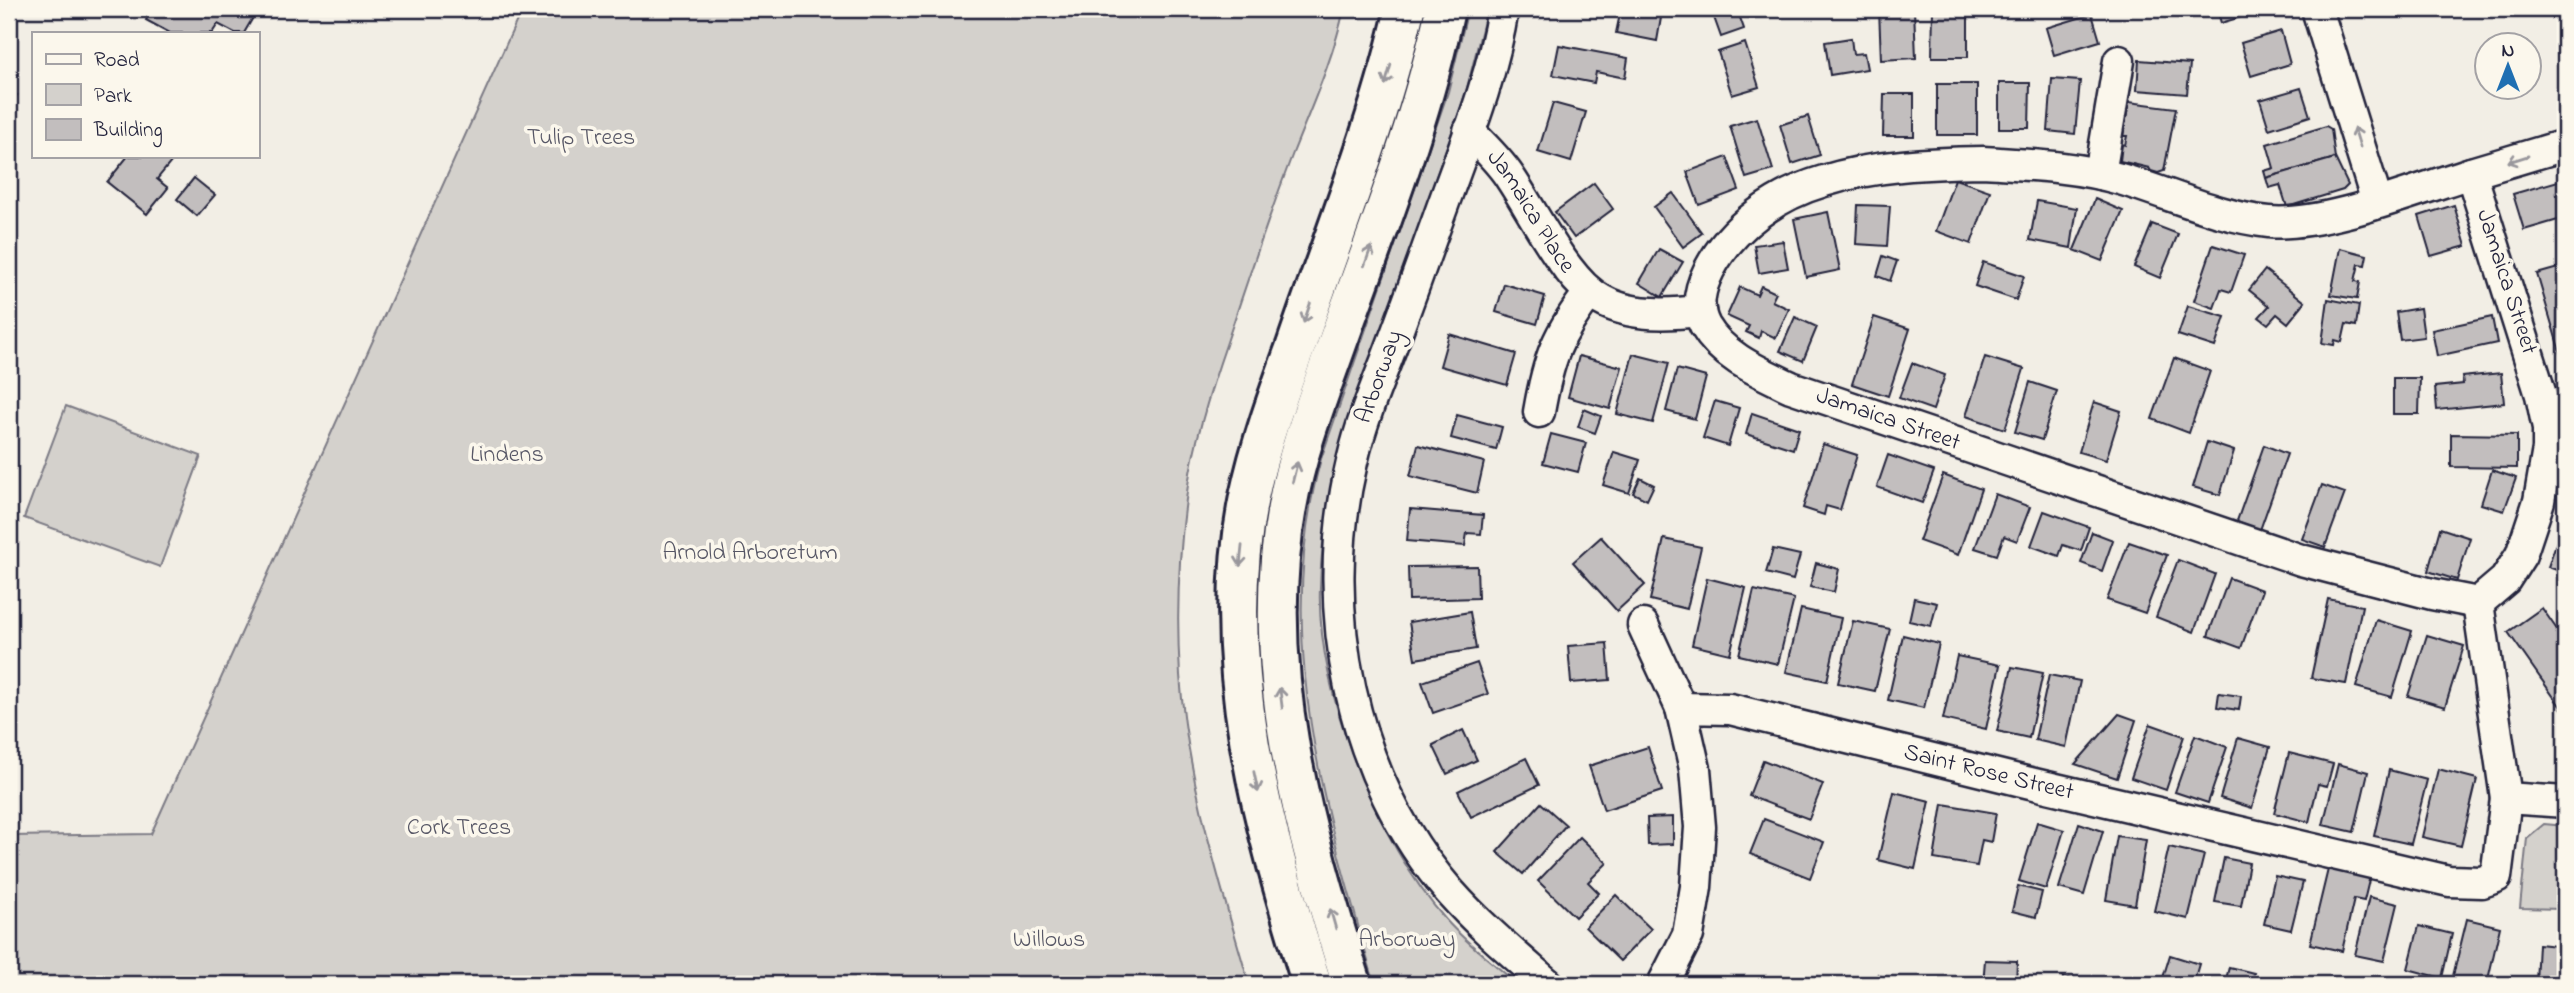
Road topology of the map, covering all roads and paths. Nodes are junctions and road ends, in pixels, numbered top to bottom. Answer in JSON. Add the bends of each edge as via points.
{"nodes":[{"id":1,"x":1405,"y":9,"type":"edge"},
{"id":2,"x":1445,"y":9,"type":"edge"},
{"id":3,"x":1503,"y":9,"type":"edge"},
{"id":4,"x":2317,"y":9,"type":"edge"},
{"id":5,"x":2119,"y":61,"type":"dead end"},
{"id":6,"x":1469,"y":131,"type":"junction"},
{"id":7,"x":2565,"y":145,"type":"edge"},
{"id":8,"x":2471,"y":173,"type":"junction"},
{"id":9,"x":2100,"y":174,"type":"junction"},
{"id":10,"x":2377,"y":202,"type":"junction"},
{"id":11,"x":1590,"y":292,"type":"junction"},
{"id":12,"x":1700,"y":311,"type":"junction"},
{"id":13,"x":1539,"y":412,"type":"dead end"},
{"id":14,"x":2478,"y":603,"type":"junction"},
{"id":15,"x":1643,"y":625,"type":"dead end"},
{"id":16,"x":1681,"y":708,"type":"junction"},
{"id":17,"x":2506,"y":798,"type":"junction"},
{"id":18,"x":2565,"y":802,"type":"edge"},
{"id":19,"x":1312,"y":984,"type":"edge"},
{"id":20,"x":1352,"y":984,"type":"edge"},
{"id":21,"x":1548,"y":984,"type":"edge"},
{"id":22,"x":1663,"y":984,"type":"edge"}],
"edges":[{"from":1,"to":19,"type":"highway","one_way":true,"via":[[1371,130],[1266,434],[1241,548],[1238,648],[1246,726],[1268,833]]},
{"from":20,"to":2,"type":"highway","name":"Arborway","one_way":true,"via":[[1303,809],[1285,723],[1277,626],[1281,548],[1302,447],[1411,135]]},
{"from":3,"to":6,"type":"street","name":"Arborway"},
{"from":10,"to":4,"type":"street","one_way":true},
{"from":5,"to":9,"type":"street"},
{"from":6,"to":11,"type":"street","name":"Jamaica Place","via":[[1510,177],[1548,238]]},
{"from":6,"to":21,"type":"street","name":"Arborway","via":[[1352,459],[1340,527],[1338,602],[1348,676],[1361,727],[1381,782],[1402,821],[1450,892]]},
{"from":7,"to":8,"type":"street","one_way":true},
{"from":8,"to":10,"type":"street"},
{"from":8,"to":14,"type":"street","name":"Jamaica Street","via":[[2548,429],[2539,501],[2521,555],[2505,580]]},
{"from":9,"to":10,"type":"street","via":[[2271,222],[2322,217]]},
{"from":9,"to":12,"type":"street","via":[[2029,164],[1955,163],[1821,181],[1777,201],[1744,225],[1712,266],[1702,287]]},
{"from":11,"to":12,"type":"street","name":"Jamaica Place","via":[[1632,311]]},
{"from":11,"to":13,"type":"street","name":"Jamaica Place","via":[[1559,338],[1548,365]]},
{"from":12,"to":14,"type":"street","name":"Jamaica Street","via":[[1711,334],[1733,356],[1791,387],[2301,561]]},
{"from":14,"to":17,"type":"street","name":"Saint Rose Street"},
{"from":15,"to":16,"type":"street"},
{"from":16,"to":17,"type":"street","name":"Saint Rose Street","via":[[1730,709],[2449,881],[2482,883],[2496,877]]},
{"from":16,"to":22,"type":"street","via":[[1695,769],[1700,827],[1688,935]]},
{"from":17,"to":18,"type":"street"}]}
